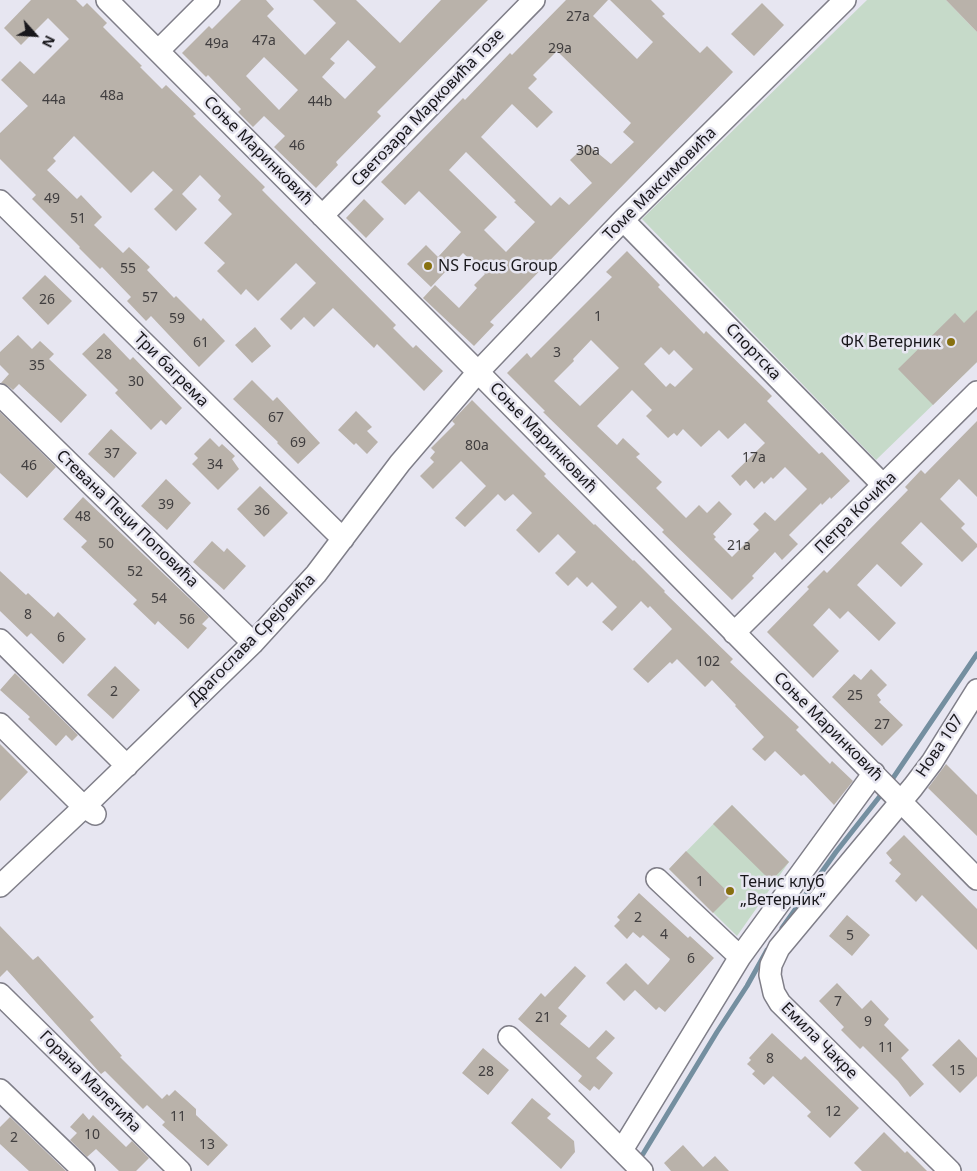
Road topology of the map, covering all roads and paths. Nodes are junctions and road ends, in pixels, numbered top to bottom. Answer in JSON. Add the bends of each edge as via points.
{"nodes":[{"id":1,"x":107,"y":0,"type":"edge"},
{"id":2,"x":209,"y":0,"type":"edge"},
{"id":3,"x":534,"y":0,"type":"edge"},
{"id":4,"x":845,"y":0,"type":"edge"},
{"id":5,"x":158,"y":51,"type":"junction"},
{"id":6,"x":0,"y":201,"type":"edge"},
{"id":7,"x":322,"y":216,"type":"junction"},
{"id":8,"x":623,"y":220,"type":"junction"},
{"id":9,"x":478,"y":372,"type":"junction"},
{"id":10,"x":977,"y":392,"type":"edge"},
{"id":11,"x":0,"y":395,"type":"edge"},
{"id":12,"x":884,"y":485,"type":"junction"},
{"id":13,"x":343,"y":539,"type":"junction"},
{"id":14,"x":734,"y":633,"type":"junction"},
{"id":15,"x":0,"y":640,"type":"edge"},
{"id":16,"x":253,"y":643,"type":"junction"},
{"id":17,"x":977,"y":690,"type":"edge"},
{"id":18,"x":0,"y":724,"type":"edge"},
{"id":19,"x":128,"y":766,"type":"junction"},
{"id":20,"x":874,"y":773,"type":"junction"},
{"id":21,"x":901,"y":801,"type":"junction"},
{"id":22,"x":90,"y":810,"type":"junction"},
{"id":23,"x":657,"y":879,"type":"dead end"},
{"id":24,"x":977,"y":879,"type":"edge"},
{"id":25,"x":0,"y":886,"type":"edge"},
{"id":26,"x":740,"y":957,"type":"junction"},
{"id":27,"x":0,"y":994,"type":"edge"},
{"id":28,"x":509,"y":1037,"type":"dead end"},
{"id":29,"x":0,"y":1090,"type":"edge"},
{"id":30,"x":622,"y":1150,"type":"junction"},
{"id":31,"x":84,"y":1171,"type":"edge"},
{"id":32,"x":180,"y":1171,"type":"edge"},
{"id":33,"x":642,"y":1171,"type":"edge"},
{"id":34,"x":950,"y":1171,"type":"edge"}],
"edges":[{"from":1,"to":5,"type":"street","name":"Соње Маринковић"},
{"from":2,"to":5,"type":"street"},
{"from":3,"to":7,"type":"street","name":"Светозара Марковића Тозе"},
{"from":4,"to":8,"type":"street","name":"Томе Максимовића"},
{"from":5,"to":7,"type":"street","name":"Соње Маринковић"},
{"from":6,"to":13,"type":"street","name":"Три багрема"},
{"from":7,"to":9,"type":"street","name":"Соње Маринковић"},
{"from":8,"to":9,"type":"street","name":"Томе Максимовића"},
{"from":8,"to":12,"type":"street","name":"Спортска"},
{"from":9,"to":13,"type":"street","name":"Драгослава Срејовића","via":[[400,463]]},
{"from":9,"to":14,"type":"street","name":"Соње Маринковић"},
{"from":10,"to":12,"type":"street","name":"Петра Кочића"},
{"from":11,"to":16,"type":"street","name":"Стевана Пеци Поповића"},
{"from":12,"to":14,"type":"street","name":"Петра Кочића"},
{"from":13,"to":16,"type":"street","name":"Драгослава Срејовића"},
{"from":14,"to":20,"type":"street","name":"Соње Маринковић"},
{"from":15,"to":19,"type":"street"},
{"from":16,"to":19,"type":"street","name":"Драгослава Срејовића"},
{"from":17,"to":21,"type":"street","name":"Нова 107","via":[[932,762]]},
{"from":18,"to":22,"type":"street"},
{"from":19,"to":22,"type":"street","name":"Драгослава Срејовића"},
{"from":20,"to":21,"type":"street","name":"Соње Маринковић"},
{"from":20,"to":26,"type":"street"},
{"from":21,"to":24,"type":"street","name":"Соње Маринковић"},
{"from":21,"to":34,"type":"street","name":"Емила Чакре","via":[[779,948],[771,965],[771,983],[780,1003]]},
{"from":22,"to":25,"type":"street","name":"Драгослава Срејовића"},
{"from":23,"to":26,"type":"street"},
{"from":26,"to":30,"type":"street"},
{"from":27,"to":32,"type":"street","name":"Горана Малетића"},
{"from":28,"to":30,"type":"street"},
{"from":29,"to":31,"type":"street"},
{"from":30,"to":33,"type":"street"}]}
